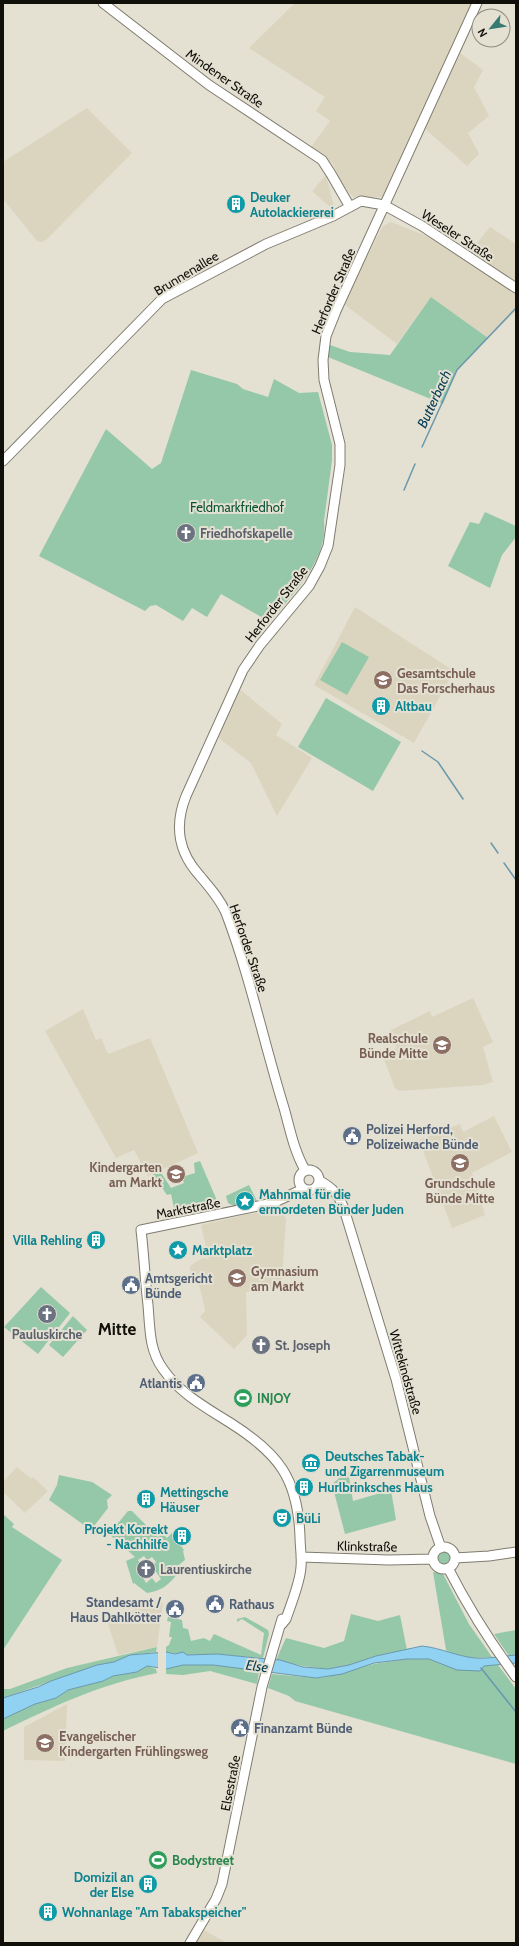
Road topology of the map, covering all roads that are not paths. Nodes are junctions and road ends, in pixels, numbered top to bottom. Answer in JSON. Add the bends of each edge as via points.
{"nodes":[{"id":1,"x":103,"y":3,"type":"edge"},
{"id":2,"x":477,"y":3,"type":"edge"},
{"id":3,"x":384,"y":205,"type":"junction"},
{"id":4,"x":346,"y":209,"type":"junction"},
{"id":5,"x":516,"y":288,"type":"edge"},
{"id":6,"x":3,"y":461,"type":"edge"},
{"id":7,"x":302,"y":1179,"type":"junction"},
{"id":8,"x":318,"y":1184,"type":"junction"},
{"id":9,"x":141,"y":1230,"type":"joint"},
{"id":10,"x":441,"y":1548,"type":"junction"},
{"id":11,"x":516,"y":1552,"type":"edge"},
{"id":12,"x":300,"y":1557,"type":"junction"},
{"id":13,"x":455,"y":1558,"type":"junction"},
{"id":14,"x":433,"y":1559,"type":"junction"},
{"id":15,"x":448,"y":1568,"type":"junction"},
{"id":16,"x":516,"y":1677,"type":"edge"},
{"id":17,"x":190,"y":1943,"type":"edge"}],
"edges":[{"from":1,"to":4,"type":"main road","name":"Mindener Straße","via":[[203,80],[322,160]]},
{"from":2,"to":3,"type":"main road","name":"Herforder Straße"},
{"from":3,"to":4,"type":"main road","name":"Brunnenallee","via":[[360,201]]},
{"from":3,"to":5,"type":"main road","name":"Weseler Straße","via":[[422,226]]},
{"from":3,"to":7,"type":"main road","name":"Herforder Straße","via":[[330,325],[324,347],[324,380],[339,435],[340,454],[330,533],[324,558],[309,586],[260,644],[238,680],[186,796],[179,820],[178,834],[184,855],[219,900],[236,943]]},
{"from":4,"to":6,"type":"main road","name":"Brunnenallee","via":[[266,244],[162,299]]},
{"from":7,"to":8,"type":"main road","via":[[313,1190]]},
{"from":7,"to":8,"type":"main road","name":"Wittekindstraße","via":[[313,1170]]},
{"from":7,"to":9,"type":"main road","name":"Marktstraße","via":[[286,1197],[273,1203]]},
{"from":8,"to":10,"type":"main road","name":"Wittekindstraße","via":[[335,1191],[343,1204],[396,1379],[430,1516]]},
{"from":9,"to":12,"type":"main road","name":"Elsestraße","via":[[152,1346],[163,1369],[178,1387],[203,1407],[252,1438],[280,1465],[292,1486],[296,1500],[300,1527]]},
{"from":10,"to":13,"type":"main road","via":[[451,1549]]},
{"from":10,"to":14,"type":"main road","via":[[435,1552]]},
{"from":11,"to":13,"type":"main road"},
{"from":12,"to":14,"type":"main road","name":"Klinkstraße"},
{"from":12,"to":17,"type":"main road","name":"Elsestraße","via":[[263,1683],[222,1884]]},
{"from":13,"to":15,"type":"main road"},
{"from":14,"to":15,"type":"main road","via":[[438,1567]]},
{"from":15,"to":16,"type":"main road","via":[[488,1640]]}]}
